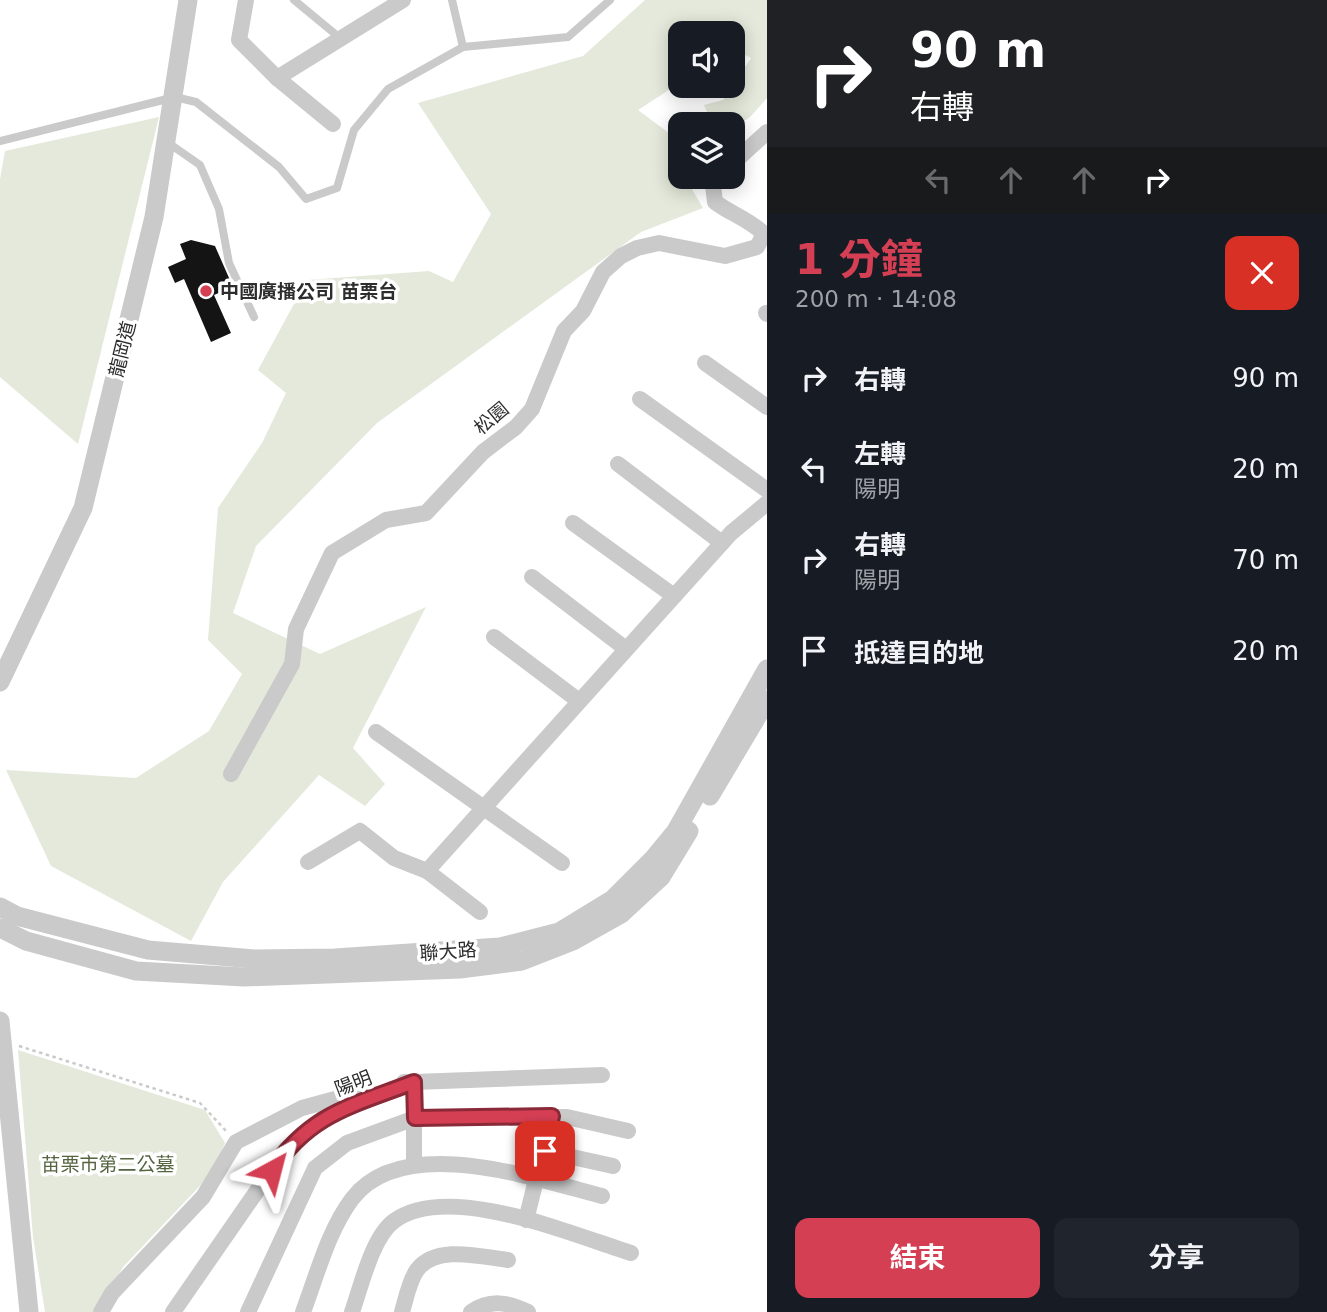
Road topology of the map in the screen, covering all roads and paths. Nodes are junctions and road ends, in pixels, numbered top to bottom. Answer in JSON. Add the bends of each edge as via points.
{"nodes":[{"id":1,"x":188,"y":0,"type":"edge"},
{"id":2,"x":246,"y":0,"type":"edge"},
{"id":3,"x":294,"y":0,"type":"edge"},
{"id":4,"x":402,"y":0,"type":"edge"},
{"id":5,"x":452,"y":0,"type":"edge"},
{"id":6,"x":610,"y":0,"type":"edge"},
{"id":7,"x":340,"y":38,"type":"junction"},
{"id":8,"x":463,"y":47,"type":"junction"},
{"id":9,"x":277,"y":78,"type":"junction"},
{"id":10,"x":175,"y":97,"type":"junction"},
{"id":11,"x":333,"y":124,"type":"dead end"},
{"id":12,"x":767,"y":132,"type":"edge"},
{"id":13,"x":0,"y":141,"type":"edge"},
{"id":14,"x":167,"y":142,"type":"junction"},
{"id":15,"x":745,"y":152,"type":"edge"},
{"id":16,"x":713,"y":189,"type":"edge"},
{"id":17,"x":254,"y":317,"type":"dead end"},
{"id":18,"x":705,"y":363,"type":"dead end"},
{"id":19,"x":640,"y":399,"type":"dead end"},
{"id":20,"x":767,"y":407,"type":"edge"},
{"id":21,"x":618,"y":464,"type":"dead end"},
{"id":22,"x":767,"y":490,"type":"edge"},
{"id":23,"x":767,"y":503,"type":"edge"},
{"id":24,"x":573,"y":523,"type":"dead end"},
{"id":25,"x":722,"y":543,"type":"junction"},
{"id":26,"x":532,"y":577,"type":"dead end"},
{"id":27,"x":674,"y":596,"type":"junction"},
{"id":28,"x":494,"y":637,"type":"dead end"},
{"id":29,"x":626,"y":649,"type":"junction"},
{"id":30,"x":767,"y":669,"type":"edge"},
{"id":31,"x":0,"y":681,"type":"edge"},
{"id":32,"x":767,"y":700,"type":"edge"},
{"id":33,"x":579,"y":701,"type":"junction"},
{"id":34,"x":376,"y":732,"type":"dead end"},
{"id":35,"x":231,"y":774,"type":"dead end"},
{"id":36,"x":484,"y":807,"type":"junction"},
{"id":37,"x":308,"y":862,"type":"dead end"},
{"id":38,"x":562,"y":863,"type":"dead end"},
{"id":39,"x":427,"y":871,"type":"junction"},
{"id":40,"x":0,"y":907,"type":"edge"},
{"id":41,"x":481,"y":912,"type":"dead end"},
{"id":42,"x":0,"y":928,"type":"edge"},
{"id":43,"x":336,"y":965,"type":"junction"},
{"id":44,"x":2,"y":1040,"type":"edge"},
{"id":45,"x":602,"y":1075,"type":"dead end"},
{"id":46,"x":414,"y":1082,"type":"junction"},
{"id":47,"x":552,"y":1116,"type":"junction"},
{"id":48,"x":415,"y":1118,"type":"junction"},
{"id":49,"x":628,"y":1131,"type":"dead end"},
{"id":50,"x":236,"y":1142,"type":"junction"},
{"id":51,"x":545,"y":1151,"type":"junction"},
{"id":52,"x":414,"y":1165,"type":"junction"},
{"id":53,"x":613,"y":1166,"type":"dead end"},
{"id":54,"x":537,"y":1179,"type":"junction"},
{"id":55,"x":602,"y":1196,"type":"dead end"},
{"id":56,"x":526,"y":1220,"type":"junction"},
{"id":57,"x":631,"y":1253,"type":"dead end"},
{"id":58,"x":508,"y":1260,"type":"dead end"},
{"id":59,"x":29,"y":1312,"type":"edge"},
{"id":60,"x":101,"y":1312,"type":"edge"},
{"id":61,"x":173,"y":1312,"type":"edge"},
{"id":62,"x":247,"y":1312,"type":"edge"},
{"id":63,"x":303,"y":1312,"type":"edge"},
{"id":64,"x":352,"y":1312,"type":"edge"},
{"id":65,"x":402,"y":1312,"type":"edge"},
{"id":66,"x":471,"y":1312,"type":"edge"},
{"id":67,"x":528,"y":1312,"type":"edge"}],
"edges":[{"from":1,"to":10,"type":"street","name":"龍岡道"},
{"from":2,"to":9,"type":"street","via":[[239,40]]},
{"from":3,"to":7,"type":"lane"},
{"from":4,"to":7,"type":"street"},
{"from":5,"to":8,"type":"lane"},
{"from":6,"to":8,"type":"lane","via":[[568,37]]},
{"from":7,"to":9,"type":"street"},
{"from":8,"to":10,"type":"lane","via":[[388,89],[354,130],[337,188],[306,199],[279,167],[196,102]]},
{"from":9,"to":11,"type":"street"},
{"from":10,"to":13,"type":"lane"},
{"from":10,"to":14,"type":"street","name":"龍岡道"},
{"from":12,"to":15,"type":"street"},
{"from":14,"to":17,"type":"lane","via":[[200,165],[219,209],[229,263]]},
{"from":14,"to":31,"type":"street","name":"龍岡道","via":[[154,217],[83,508]]},
{"from":16,"to":35,"type":"street","name":"松園","via":[[715,202],[764,234],[757,247],[725,256],[659,243],[621,256],[603,272],[583,311],[564,331],[532,409],[516,427],[483,452],[426,513],[386,520],[332,553],[296,629],[292,664]]},
{"from":18,"to":20,"type":"street"},
{"from":19,"to":22,"type":"street"},
{"from":21,"to":25,"type":"street"},
{"from":23,"to":25,"type":"street"},
{"from":24,"to":27,"type":"street"},
{"from":25,"to":27,"type":"street"},
{"from":26,"to":29,"type":"street"},
{"from":27,"to":29,"type":"street"},
{"from":28,"to":33,"type":"street"},
{"from":29,"to":33,"type":"street"},
{"from":30,"to":43,"type":"street","name":"聯大路","via":[[676,831],[613,899],[559,932],[500,947]]},
{"from":32,"to":43,"type":"street","name":"聯大路","via":[[661,877],[621,914],[573,941],[522,961],[460,969]]},
{"from":33,"to":36,"type":"street"},
{"from":34,"to":36,"type":"street"},
{"from":36,"to":38,"type":"street"},
{"from":36,"to":39,"type":"street"},
{"from":37,"to":39,"type":"street","via":[[360,831],[394,858]]},
{"from":39,"to":41,"type":"street"},
{"from":40,"to":43,"type":"street","name":"聯大路","via":[[17,916],[148,950]]},
{"from":42,"to":43,"type":"street","name":"聯大路","via":[[26,941],[136,971],[244,977]]},
{"from":44,"to":50,"type":"path","via":[[200,1103]]},
{"from":44,"to":59,"type":"street"},
{"from":45,"to":46,"type":"street","name":"陽明"},
{"from":46,"to":48,"type":"street"},
{"from":46,"to":50,"type":"street","via":[[394,1083],[302,1108]]},
{"from":46,"to":61,"type":"street","name":"陽明","via":[[324,1116],[286,1149]]},
{"from":47,"to":48,"type":"street"},
{"from":47,"to":49,"type":"street"},
{"from":47,"to":51,"type":"street"},
{"from":48,"to":52,"type":"street"},
{"from":48,"to":62,"type":"street","via":[[347,1143],[315,1168]]},
{"from":50,"to":60,"type":"street","via":[[203,1197],[112,1293]]},
{"from":51,"to":53,"type":"street"},
{"from":51,"to":54,"type":"street"},
{"from":52,"to":54,"type":"street","via":[[512,1171]]},
{"from":52,"to":63,"type":"street","via":[[373,1179],[354,1197],[341,1217]]},
{"from":54,"to":55,"type":"street"},
{"from":54,"to":56,"type":"street"},
{"from":56,"to":57,"type":"street"},
{"from":56,"to":64,"type":"street","via":[[457,1206],[426,1207],[394,1221],[375,1248]]},
{"from":58,"to":65,"type":"street","via":[[456,1254],[432,1259],[418,1269]]},
{"from":66,"to":67,"type":"street","via":[[483,1304],[512,1303]]}]}
